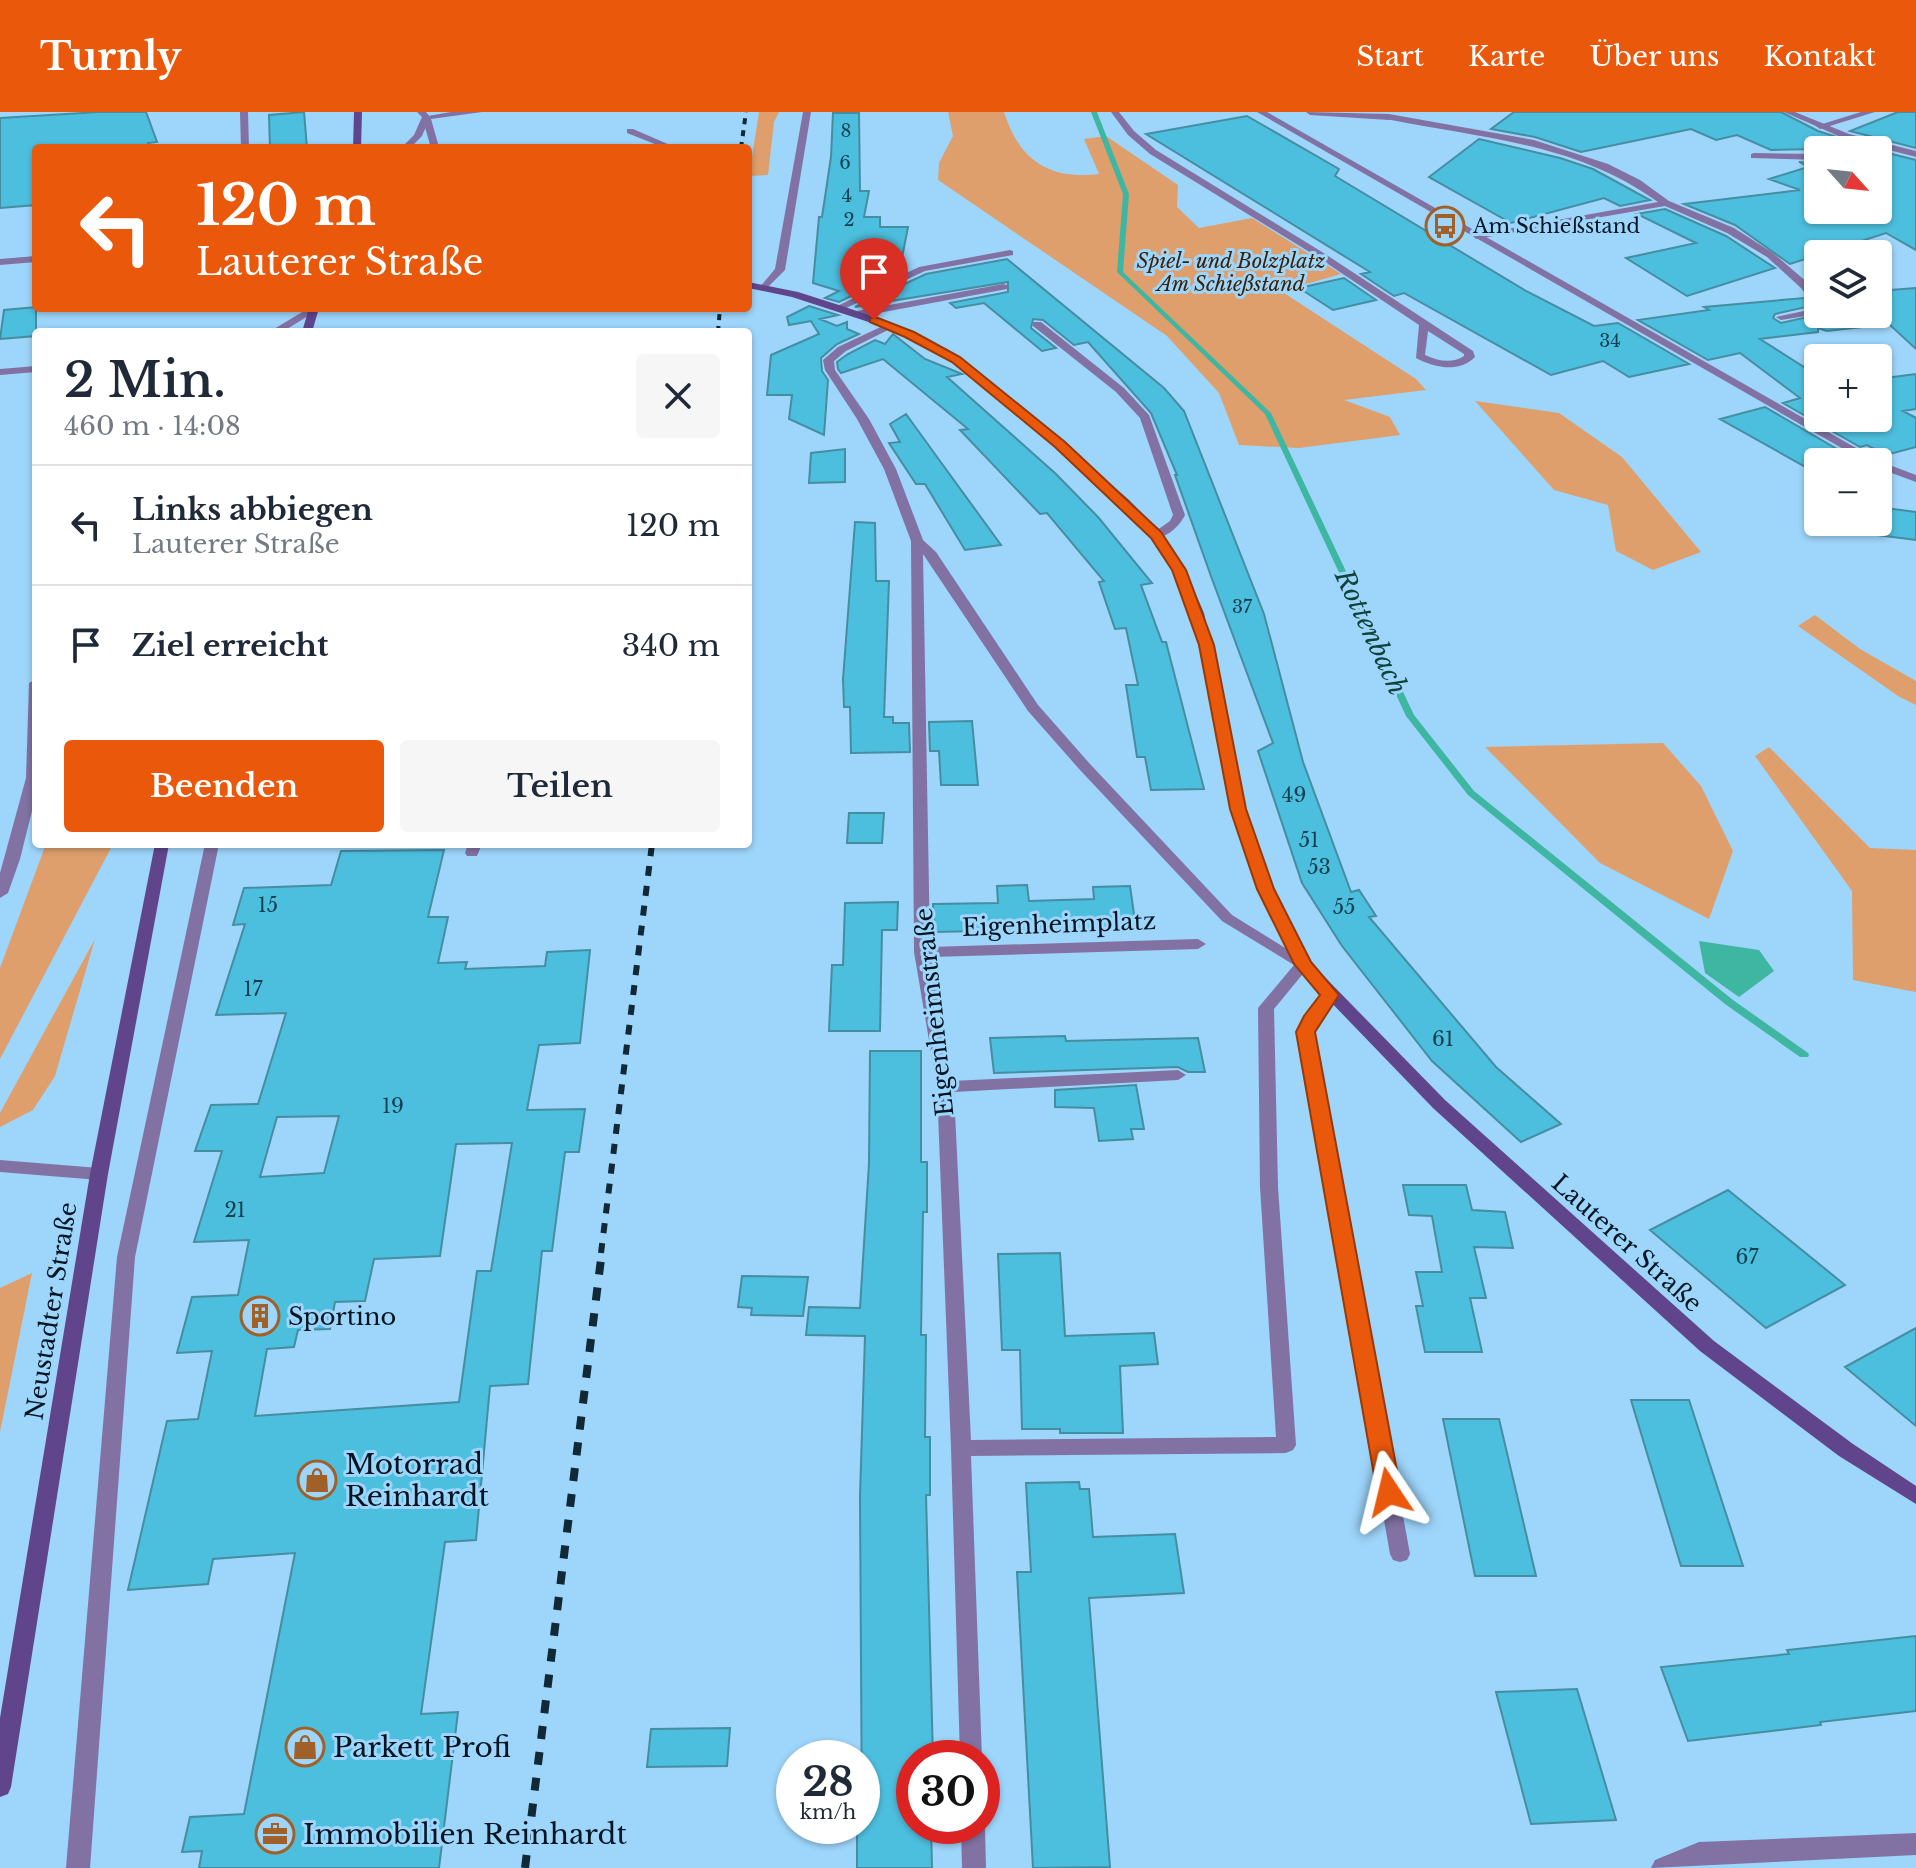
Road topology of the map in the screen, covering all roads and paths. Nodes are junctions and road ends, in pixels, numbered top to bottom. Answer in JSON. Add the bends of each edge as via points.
{"nodes":[{"id":1,"x":244,"y":112,"type":"edge"},
{"id":2,"x":358,"y":112,"type":"edge"},
{"id":3,"x":478,"y":112,"type":"edge"},
{"id":4,"x":807,"y":112,"type":"edge"},
{"id":5,"x":1115,"y":112,"type":"edge"},
{"id":6,"x":1261,"y":112,"type":"edge"},
{"id":7,"x":1310,"y":112,"type":"edge"},
{"id":8,"x":1788,"y":112,"type":"edge"},
{"id":9,"x":1871,"y":112,"type":"edge"},
{"id":10,"x":423,"y":114,"type":"edge"},
{"id":11,"x":1820,"y":126,"type":"junction"},
{"id":12,"x":630,"y":131,"type":"dead end"},
{"id":13,"x":1846,"y":136,"type":"edge"},
{"id":14,"x":245,"y":144,"type":"edge"},
{"id":15,"x":357,"y":144,"type":"edge"},
{"id":16,"x":409,"y":144,"type":"edge"},
{"id":17,"x":434,"y":144,"type":"edge"},
{"id":18,"x":663,"y":144,"type":"edge"},
{"id":19,"x":1892,"y":151,"type":"edge"},
{"id":20,"x":1916,"y":154,"type":"edge"},
{"id":21,"x":1754,"y":156,"type":"dead end"},
{"id":22,"x":1804,"y":157,"type":"edge"},
{"id":23,"x":1666,"y":203,"type":"junction"},
{"id":24,"x":1479,"y":237,"type":"junction"},
{"id":25,"x":1010,"y":253,"type":"dead end"},
{"id":26,"x":32,"y":259,"type":"edge"},
{"id":27,"x":0,"y":262,"type":"edge"},
{"id":28,"x":752,"y":286,"type":"edge"},
{"id":29,"x":1003,"y":287,"type":"dead end"},
{"id":30,"x":1804,"y":287,"type":"edge"},
{"id":31,"x":764,"y":288,"type":"junction"},
{"id":32,"x":838,"y":308,"type":"junction"},
{"id":33,"x":309,"y":312,"type":"edge"},
{"id":34,"x":1804,"y":313,"type":"edge"},
{"id":35,"x":857,"y":314,"type":"junction"},
{"id":36,"x":1781,"y":317,"type":"dead end"},
{"id":37,"x":1037,"y":324,"type":"dead end"},
{"id":38,"x":1424,"y":325,"type":"junction"},
{"id":39,"x":891,"y":326,"type":"junction"},
{"id":40,"x":281,"y":328,"type":"edge"},
{"id":41,"x":32,"y":369,"type":"edge"},
{"id":42,"x":0,"y":372,"type":"edge"},
{"id":43,"x":1850,"y":448,"type":"edge"},
{"id":44,"x":1892,"y":469,"type":"edge"},
{"id":45,"x":1916,"y":479,"type":"edge"},
{"id":46,"x":1156,"y":535,"type":"junction"},
{"id":47,"x":917,"y":541,"type":"junction"},
{"id":48,"x":32,"y":782,"type":"edge"},
{"id":49,"x":161,"y":848,"type":"edge"},
{"id":50,"x":211,"y":848,"type":"edge"},
{"id":51,"x":0,"y":893,"type":"edge"},
{"id":52,"x":1198,"y":944,"type":"dead end"},
{"id":53,"x":922,"y":952,"type":"junction"},
{"id":54,"x":1303,"y":964,"type":"junction"},
{"id":55,"x":1330,"y":995,"type":"junction"},
{"id":56,"x":1178,"y":1075,"type":"dead end"},
{"id":57,"x":945,"y":1087,"type":"junction"},
{"id":58,"x":0,"y":1166,"type":"edge"},
{"id":59,"x":99,"y":1174,"type":"junction"},
{"id":60,"x":961,"y":1448,"type":"junction"},
{"id":61,"x":1916,"y":1496,"type":"edge"},
{"id":62,"x":1400,"y":1554,"type":"dead end"},
{"id":63,"x":970,"y":1740,"type":"edge"},
{"id":64,"x":0,"y":1787,"type":"edge"},
{"id":65,"x":973,"y":1844,"type":"edge"},
{"id":66,"x":1916,"y":1844,"type":"edge"},
{"id":67,"x":78,"y":1868,"type":"edge"},
{"id":68,"x":974,"y":1868,"type":"edge"},
{"id":69,"x":1663,"y":1868,"type":"edge"}],
"edges":[{"from":1,"to":14,"type":"street"},
{"from":2,"to":15,"type":"street"},
{"from":3,"to":10,"type":"street"},
{"from":4,"to":31,"type":"street","via":[[780,270]]},
{"from":5,"to":38,"type":"street","via":[[1153,152]]},
{"from":6,"to":24,"type":"street"},
{"from":7,"to":23,"type":"street","via":[[1389,117],[1556,150],[1644,184]]},
{"from":8,"to":11,"type":"street"},
{"from":9,"to":11,"type":"street"},
{"from":10,"to":16,"type":"street","via":[[418,136]]},
{"from":10,"to":17,"type":"street"},
{"from":11,"to":13,"type":"street"},
{"from":12,"to":18,"type":"street"},
{"from":19,"to":20,"type":"street"},
{"from":21,"to":22,"type":"street"},
{"from":23,"to":24,"type":"street"},
{"from":23,"to":30,"type":"street","via":[[1703,216],[1766,252]]},
{"from":24,"to":43,"type":"street"},
{"from":25,"to":32,"type":"street","via":[[922,269]]},
{"from":26,"to":27,"type":"street"},
{"from":28,"to":31,"type":"street","name":"Lauterer Straße"},
{"from":29,"to":35,"type":"street"},
{"from":31,"to":32,"type":"street","name":"Lauterer Straße"},
{"from":32,"to":35,"type":"street","name":"Lauterer Straße"},
{"from":33,"to":40,"type":"street"},
{"from":34,"to":36,"type":"street"},
{"from":35,"to":39,"type":"street","name":"Lauterer Straße"},
{"from":37,"to":46,"type":"street","via":[[1120,390],[1145,417],[1179,515]]},
{"from":38,"to":38,"type":"street","via":[[1469,353],[1470,357],[1451,364],[1420,356]]},
{"from":39,"to":46,"type":"street","name":"Lauterer Straße","via":[[943,351],[1000,394]]},
{"from":39,"to":47,"type":"street","name":"Eigenheimstraße","via":[[828,360],[890,469]]},
{"from":41,"to":42,"type":"street"},
{"from":44,"to":45,"type":"street"},
{"from":46,"to":54,"type":"street","name":"Lauterer Straße","via":[[1198,613],[1238,809],[1266,889]]},
{"from":47,"to":53,"type":"street","name":"Eigenheimstraße"},
{"from":47,"to":54,"type":"street","via":[[932,555],[1033,708],[1085,767],[1227,918]]},
{"from":48,"to":51,"type":"street"},
{"from":49,"to":59,"type":"street","name":"Neustadter Straße"},
{"from":50,"to":67,"type":"street","via":[[126,1257]]},
{"from":52,"to":53,"type":"street","name":"Eigenheimplatz"},
{"from":53,"to":57,"type":"street","name":"Eigenheimstraße"},
{"from":54,"to":55,"type":"street","name":"Lauterer Straße"},
{"from":54,"to":60,"type":"street","via":[[1266,1008],[1269,1187],[1286,1445]]},
{"from":55,"to":61,"type":"street","name":"Lauterer Straße","via":[[1439,1104],[1707,1346]]},
{"from":55,"to":62,"type":"street","via":[[1306,1032]]},
{"from":56,"to":57,"type":"street"},
{"from":57,"to":60,"type":"street","name":"Eigenheimstraße"},
{"from":58,"to":59,"type":"street"},
{"from":59,"to":64,"type":"street","name":"Neustadter Straße"},
{"from":60,"to":63,"type":"street","name":"Eigenheimstraße"},
{"from":65,"to":68,"type":"street"},
{"from":66,"to":69,"type":"street","via":[[1699,1853]]}]}
